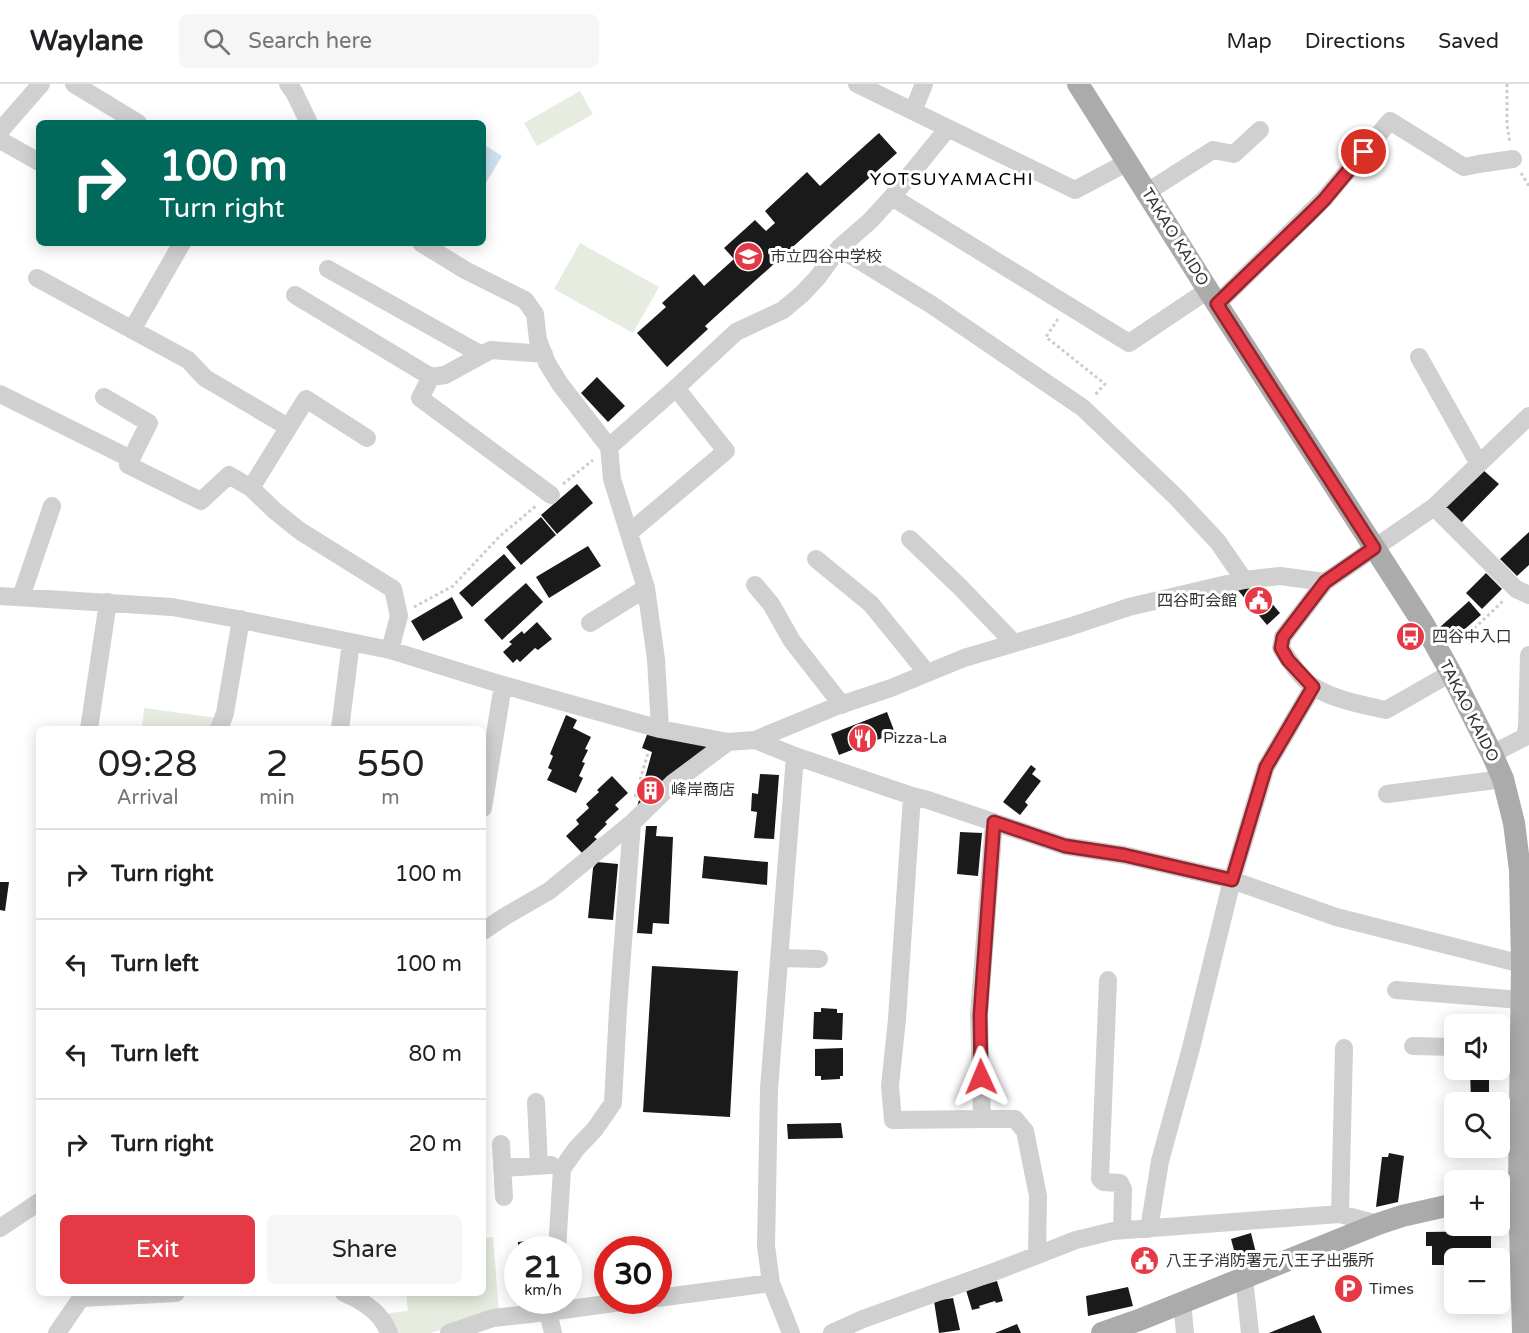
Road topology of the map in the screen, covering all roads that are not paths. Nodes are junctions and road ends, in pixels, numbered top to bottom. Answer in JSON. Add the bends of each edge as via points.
{"nodes":[{"id":1,"x":41,"y":84,"type":"edge"},
{"id":2,"x":74,"y":84,"type":"edge"},
{"id":3,"x":288,"y":84,"type":"edge"},
{"id":4,"x":857,"y":84,"type":"edge"},
{"id":5,"x":924,"y":84,"type":"edge"},
{"id":6,"x":1077,"y":84,"type":"edge"},
{"id":7,"x":913,"y":111,"type":"junction"},
{"id":8,"x":133,"y":120,"type":"edge"},
{"id":9,"x":308,"y":120,"type":"edge"},
{"id":10,"x":948,"y":128,"type":"junction"},
{"id":11,"x":1260,"y":129,"type":"dead end"},
{"id":12,"x":0,"y":131,"type":"edge"},
{"id":13,"x":0,"y":140,"type":"edge"},
{"id":14,"x":1513,"y":159,"type":"dead end"},
{"id":15,"x":36,"y":160,"type":"edge"},
{"id":16,"x":1128,"y":162,"type":"junction"},
{"id":17,"x":1147,"y":192,"type":"junction"},
{"id":18,"x":892,"y":197,"type":"junction"},
{"id":19,"x":180,"y":246,"type":"edge"},
{"id":20,"x":426,"y":246,"type":"edge"},
{"id":21,"x":839,"y":248,"type":"junction"},
{"id":22,"x":328,"y":269,"type":"dead end"},
{"id":23,"x":37,"y":278,"type":"dead end"},
{"id":24,"x":295,"y":295,"type":"dead end"},
{"id":25,"x":1213,"y":297,"type":"junction"},
{"id":26,"x":132,"y":330,"type":"junction"},
{"id":27,"x":544,"y":354,"type":"junction"},
{"id":28,"x":482,"y":355,"type":"junction"},
{"id":29,"x":1419,"y":357,"type":"dead end"},
{"id":30,"x":431,"y":377,"type":"junction"},
{"id":31,"x":676,"y":388,"type":"junction"},
{"id":32,"x":0,"y":394,"type":"edge"},
{"id":33,"x":104,"y":397,"type":"dead end"},
{"id":34,"x":1529,"y":416,"type":"edge"},
{"id":35,"x":288,"y":428,"type":"junction"},
{"id":36,"x":367,"y":438,"type":"dead end"},
{"id":37,"x":609,"y":447,"type":"junction"},
{"id":38,"x":131,"y":459,"type":"junction"},
{"id":39,"x":1479,"y":464,"type":"junction"},
{"id":40,"x":251,"y":488,"type":"junction"},
{"id":41,"x":550,"y":495,"type":"road end"},
{"id":42,"x":52,"y":506,"type":"dead end"},
{"id":43,"x":1434,"y":507,"type":"junction"},
{"id":44,"x":629,"y":533,"type":"junction"},
{"id":45,"x":910,"y":539,"type":"dead end"},
{"id":46,"x":1374,"y":548,"type":"junction"},
{"id":47,"x":816,"y":559,"type":"dead end"},
{"id":48,"x":1244,"y":580,"type":"junction"},
{"id":49,"x":1325,"y":582,"type":"junction"},
{"id":50,"x":755,"y":585,"type":"dead end"},
{"id":51,"x":646,"y":588,"type":"junction"},
{"id":52,"x":1523,"y":592,"type":"edge"},
{"id":53,"x":0,"y":596,"type":"edge"},
{"id":54,"x":21,"y":597,"type":"junction"},
{"id":55,"x":108,"y":602,"type":"junction"},
{"id":56,"x":241,"y":619,"type":"junction"},
{"id":57,"x":590,"y":623,"type":"dead end"},
{"id":58,"x":351,"y":642,"type":"junction"},
{"id":59,"x":1014,"y":643,"type":"junction"},
{"id":60,"x":390,"y":650,"type":"junction"},
{"id":61,"x":1529,"y":655,"type":"edge"},
{"id":62,"x":1447,"y":666,"type":"junction"},
{"id":63,"x":927,"y":673,"type":"junction"},
{"id":64,"x":503,"y":685,"type":"junction"},
{"id":65,"x":1313,"y":687,"type":"junction"},
{"id":66,"x":842,"y":705,"type":"junction"},
{"id":67,"x":89,"y":726,"type":"edge"},
{"id":68,"x":220,"y":726,"type":"edge"},
{"id":69,"x":340,"y":726,"type":"edge"},
{"id":70,"x":660,"y":729,"type":"junction"},
{"id":71,"x":755,"y":740,"type":"junction"},
{"id":72,"x":728,"y":742,"type":"junction"},
{"id":73,"x":1492,"y":754,"type":"junction"},
{"id":74,"x":795,"y":756,"type":"junction"},
{"id":75,"x":1503,"y":779,"type":"junction"},
{"id":76,"x":486,"y":790,"type":"edge"},
{"id":77,"x":1387,"y":794,"type":"dead end"},
{"id":78,"x":912,"y":796,"type":"junction"},
{"id":79,"x":994,"y":822,"type":"junction"},
{"id":80,"x":629,"y":825,"type":"junction"},
{"id":81,"x":1525,"y":866,"type":"edge"},
{"id":82,"x":1232,"y":880,"type":"junction"},
{"id":83,"x":486,"y":929,"type":"edge"},
{"id":84,"x":779,"y":958,"type":"junction"},
{"id":85,"x":819,"y":959,"type":"dead end"},
{"id":86,"x":1522,"y":964,"type":"junction"},
{"id":87,"x":1108,"y":980,"type":"dead end"},
{"id":88,"x":1396,"y":990,"type":"dead end"},
{"id":89,"x":1521,"y":1000,"type":"junction"},
{"id":90,"x":1413,"y":1046,"type":"dead end"},
{"id":91,"x":1444,"y":1047,"type":"edge"},
{"id":92,"x":1344,"y":1048,"type":"dead end"},
{"id":93,"x":1510,"y":1049,"type":"edge"},
{"id":94,"x":536,"y":1102,"type":"dead end"},
{"id":95,"x":982,"y":1119,"type":"junction"},
{"id":96,"x":501,"y":1144,"type":"dead end"},
{"id":97,"x":565,"y":1164,"type":"junction"},
{"id":98,"x":539,"y":1166,"type":"junction"},
{"id":99,"x":502,"y":1168,"type":"junction"},
{"id":100,"x":1516,"y":1189,"type":"edge"},
{"id":101,"x":504,"y":1197,"type":"dead end"},
{"id":102,"x":36,"y":1204,"type":"edge"},
{"id":103,"x":1444,"y":1206,"type":"edge"},
{"id":104,"x":1340,"y":1214,"type":"junction"},
{"id":105,"x":1378,"y":1224,"type":"junction"},
{"id":106,"x":0,"y":1228,"type":"edge"},
{"id":107,"x":1149,"y":1229,"type":"junction"},
{"id":108,"x":1122,"y":1230,"type":"junction"},
{"id":109,"x":558,"y":1236,"type":"edge"},
{"id":110,"x":1037,"y":1255,"type":"junction"},
{"id":111,"x":1244,"y":1278,"type":"junction"},
{"id":112,"x":771,"y":1283,"type":"junction"},
{"id":113,"x":81,"y":1296,"type":"edge"},
{"id":114,"x":352,"y":1296,"type":"edge"},
{"id":115,"x":672,"y":1296,"type":"edge"},
{"id":116,"x":1182,"y":1302,"type":"junction"},
{"id":117,"x":518,"y":1314,"type":"edge"},
{"id":118,"x":556,"y":1314,"type":"edge"},
{"id":119,"x":1136,"y":1326,"type":"edge"},
{"id":120,"x":57,"y":1333,"type":"edge"},
{"id":121,"x":389,"y":1333,"type":"edge"},
{"id":122,"x":449,"y":1333,"type":"edge"},
{"id":123,"x":554,"y":1333,"type":"edge"},
{"id":124,"x":791,"y":1333,"type":"edge"},
{"id":125,"x":832,"y":1333,"type":"edge"},
{"id":126,"x":1102,"y":1333,"type":"edge"},
{"id":127,"x":1185,"y":1333,"type":"edge"},
{"id":128,"x":1250,"y":1333,"type":"edge"},
{"id":129,"x":1523,"y":1333,"type":"edge"}],
"edges":[{"from":1,"to":12,"type":"street"},
{"from":2,"to":8,"type":"street"},
{"from":3,"to":9,"type":"street"},
{"from":4,"to":7,"type":"street"},
{"from":5,"to":7,"type":"street"},
{"from":6,"to":16,"type":"main road","name":"TAKAO KAIDO"},
{"from":7,"to":10,"type":"street"},
{"from":10,"to":16,"type":"street","via":[[1074,190]]},
{"from":10,"to":18,"type":"street"},
{"from":11,"to":17,"type":"street","via":[[1234,154],[1213,150]]},
{"from":13,"to":15,"type":"street"},
{"from":14,"to":25,"type":"street","via":[[1464,167],[1390,121],[1324,200]]},
{"from":16,"to":17,"type":"main road","name":"TAKAO KAIDO"},
{"from":17,"to":25,"type":"main road","name":"TAKAO KAIDO"},
{"from":18,"to":21,"type":"street"},
{"from":18,"to":25,"type":"street","via":[[1129,343]]},
{"from":19,"to":26,"type":"street"},
{"from":20,"to":27,"type":"street","via":[[525,300],[535,314]]},
{"from":21,"to":31,"type":"street","via":[[802,294],[783,310],[736,332]]},
{"from":21,"to":48,"type":"street","via":[[932,305],[1083,408],[1176,497],[1218,542]]},
{"from":22,"to":28,"type":"street"},
{"from":23,"to":26,"type":"street"},
{"from":24,"to":30,"type":"street"},
{"from":25,"to":46,"type":"main road","name":"TAKAO KAIDO"},
{"from":26,"to":35,"type":"street","via":[[188,360],[205,378]]},
{"from":27,"to":28,"type":"street","via":[[491,350]]},
{"from":27,"to":37,"type":"street","via":[[560,384]]},
{"from":28,"to":30,"type":"street","via":[[445,375]]},
{"from":29,"to":39,"type":"street"},
{"from":30,"to":41,"type":"street","via":[[420,398]]},
{"from":31,"to":37,"type":"street"},
{"from":31,"to":44,"type":"street","via":[[726,452]]},
{"from":32,"to":38,"type":"street"},
{"from":33,"to":38,"type":"street","via":[[149,423]]},
{"from":34,"to":39,"type":"street"},
{"from":35,"to":36,"type":"street","via":[[306,399]]},
{"from":35,"to":40,"type":"street"},
{"from":37,"to":44,"type":"street","via":[[612,479]]},
{"from":38,"to":40,"type":"street","via":[[128,465],[201,501],[229,475]]},
{"from":39,"to":43,"type":"street"},
{"from":40,"to":60,"type":"street","via":[[300,531],[393,589],[399,616]]},
{"from":42,"to":54,"type":"street"},
{"from":43,"to":46,"type":"street"},
{"from":43,"to":52,"type":"street"},
{"from":44,"to":51,"type":"street"},
{"from":45,"to":59,"type":"street"},
{"from":46,"to":49,"type":"street"},
{"from":46,"to":62,"type":"main road","name":"TAKAO KAIDO"},
{"from":47,"to":63,"type":"street","via":[[871,604]]},
{"from":48,"to":49,"type":"street","via":[[1280,576]]},
{"from":48,"to":59,"type":"street","via":[[1129,607]]},
{"from":49,"to":65,"type":"street","via":[[1283,637],[1281,648]]},
{"from":50,"to":66,"type":"street"},
{"from":51,"to":57,"type":"street"},
{"from":51,"to":70,"type":"street","via":[[656,658]]},
{"from":53,"to":54,"type":"street"},
{"from":54,"to":55,"type":"street"},
{"from":55,"to":56,"type":"street","via":[[172,607]]},
{"from":55,"to":67,"type":"street"},
{"from":56,"to":58,"type":"street"},
{"from":56,"to":68,"type":"street"},
{"from":58,"to":60,"type":"street"},
{"from":58,"to":69,"type":"street"},
{"from":59,"to":63,"type":"street"},
{"from":60,"to":64,"type":"street"},
{"from":61,"to":73,"type":"street","via":[[1525,737]]},
{"from":62,"to":65,"type":"street","via":[[1386,710]]},
{"from":62,"to":73,"type":"main road","name":"TAKAO KAIDO"},
{"from":63,"to":66,"type":"street"},
{"from":64,"to":70,"type":"street"},
{"from":64,"to":76,"type":"street"},
{"from":65,"to":82,"type":"street","via":[[1266,767]]},
{"from":66,"to":71,"type":"street"},
{"from":70,"to":72,"type":"street"},
{"from":71,"to":72,"type":"street"},
{"from":71,"to":74,"type":"street"},
{"from":72,"to":80,"type":"street","via":[[673,783]]},
{"from":73,"to":75,"type":"main road","name":"TAKAO KAIDO"},
{"from":74,"to":78,"type":"street"},
{"from":74,"to":84,"type":"street"},
{"from":75,"to":77,"type":"street"},
{"from":75,"to":81,"type":"main road","name":"TAKAO KAIDO"},
{"from":78,"to":79,"type":"street"},
{"from":78,"to":95,"type":"street","via":[[890,1086],[893,1120]]},
{"from":79,"to":82,"type":"street","via":[[1065,846]]},
{"from":79,"to":95,"type":"street","via":[[980,1015]]},
{"from":80,"to":83,"type":"street","via":[[549,891]]},
{"from":80,"to":97,"type":"street","via":[[613,1104]]},
{"from":81,"to":86,"type":"main road","name":"TAKAO KAIDO"},
{"from":82,"to":86,"type":"street","via":[[1336,917]]},
{"from":82,"to":107,"type":"street","via":[[1160,1161]]},
{"from":84,"to":85,"type":"street"},
{"from":84,"to":112,"type":"street","via":[[769,1089],[766,1246]]},
{"from":86,"to":89,"type":"main road","name":"TAKAO KAIDO"},
{"from":87,"to":108,"type":"street","via":[[1100,1179],[1120,1183],[1123,1189]]},
{"from":88,"to":89,"type":"street"},
{"from":89,"to":93,"type":"main road","name":"TAKAO KAIDO"},
{"from":90,"to":91,"type":"street"},
{"from":92,"to":104,"type":"street"},
{"from":93,"to":100,"type":"main road","name":"TAKAO KAIDO"},
{"from":94,"to":98,"type":"street"},
{"from":95,"to":110,"type":"street","via":[[1015,1119],[1025,1131],[1038,1196]]},
{"from":96,"to":99,"type":"street"},
{"from":97,"to":98,"type":"street"},
{"from":97,"to":109,"type":"street"},
{"from":98,"to":99,"type":"street"},
{"from":99,"to":101,"type":"street"},
{"from":100,"to":129,"type":"main road","name":"TAKAO KAIDO"},
{"from":102,"to":106,"type":"street"},
{"from":103,"to":105,"type":"main road"},
{"from":104,"to":105,"type":"street"},
{"from":104,"to":107,"type":"street"},
{"from":105,"to":111,"type":"main road"},
{"from":107,"to":108,"type":"street"},
{"from":108,"to":110,"type":"street","via":[[1076,1240]]},
{"from":110,"to":125,"type":"street"},
{"from":111,"to":116,"type":"main road"},
{"from":111,"to":128,"type":"street"},
{"from":112,"to":115,"type":"street"},
{"from":112,"to":124,"type":"street"},
{"from":113,"to":120,"type":"street"},
{"from":114,"to":121,"type":"street","via":[[378,1315]]},
{"from":116,"to":119,"type":"main road"},
{"from":116,"to":127,"type":"street"},
{"from":117,"to":122,"type":"street"},
{"from":118,"to":123,"type":"street"},
{"from":119,"to":126,"type":"main road"}]}
